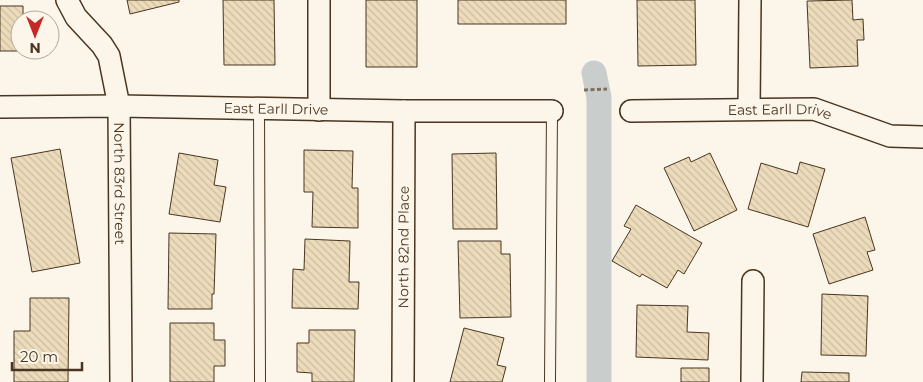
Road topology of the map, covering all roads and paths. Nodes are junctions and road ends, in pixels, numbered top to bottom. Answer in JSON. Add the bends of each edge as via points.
{"nodes":[{"id":1,"x":67,"y":0,"type":"edge"},
{"id":2,"x":319,"y":0,"type":"edge"},
{"id":3,"x":750,"y":0,"type":"edge"},
{"id":4,"x":607,"y":89,"type":"dead end"},
{"id":5,"x":584,"y":90,"type":"dead end"},
{"id":6,"x":119,"y":106,"type":"junction"},
{"id":7,"x":0,"y":107,"type":"edge"},
{"id":8,"x":259,"y":109,"type":"junction"},
{"id":9,"x":749,"y":109,"type":"junction"},
{"id":10,"x":319,"y":110,"type":"junction"},
{"id":11,"x":552,"y":111,"type":"joint"},
{"id":12,"x":631,"y":111,"type":"dead end"},
{"id":13,"x":404,"y":112,"type":"junction"},
{"id":14,"x":923,"y":137,"type":"edge"},
{"id":15,"x":752,"y":281,"type":"dead end"},
{"id":16,"x":121,"y":382,"type":"edge"},
{"id":17,"x":260,"y":382,"type":"edge"},
{"id":18,"x":403,"y":382,"type":"edge"},
{"id":19,"x":550,"y":382,"type":"edge"},
{"id":20,"x":752,"y":382,"type":"edge"}],
"edges":[{"from":1,"to":6,"type":"street","name":"North 83rd Street","via":[[76,17],[109,56]]},
{"from":2,"to":10,"type":"street"},
{"from":3,"to":9,"type":"street"},
{"from":4,"to":5,"type":"path"},
{"from":6,"to":7,"type":"street","name":"East Earll Drive"},
{"from":6,"to":8,"type":"street","name":"East Earll Drive"},
{"from":6,"to":16,"type":"street","name":"North 83rd Street"},
{"from":8,"to":10,"type":"street","name":"East Earll Drive"},
{"from":8,"to":17,"type":"lane"},
{"from":9,"to":12,"type":"street","name":"East Earll Drive"},
{"from":9,"to":14,"type":"street","name":"East Earll Drive","via":[[814,109],[890,136]]},
{"from":10,"to":13,"type":"street","name":"East Earll Drive"},
{"from":11,"to":13,"type":"street","name":"East Earll Drive"},
{"from":11,"to":19,"type":"lane"},
{"from":13,"to":18,"type":"street","name":"North 82nd Place"},
{"from":15,"to":20,"type":"street"}]}
